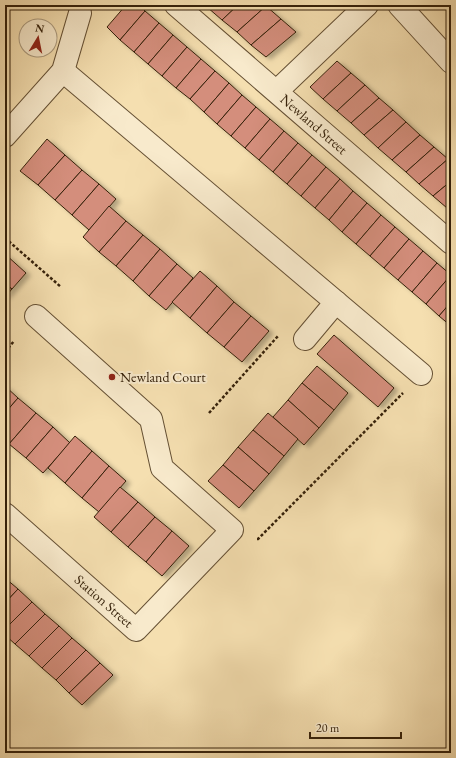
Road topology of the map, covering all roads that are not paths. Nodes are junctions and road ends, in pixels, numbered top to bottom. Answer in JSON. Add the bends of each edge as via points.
{"nodes":[{"id":1,"x":176,"y":5,"type":"edge"},
{"id":2,"x":367,"y":5,"type":"edge"},
{"id":3,"x":399,"y":5,"type":"edge"},
{"id":4,"x":80,"y":8,"type":"edge"},
{"id":5,"x":451,"y":62,"type":"edge"},
{"id":6,"x":63,"y":72,"type":"junction"},
{"id":7,"x":277,"y":91,"type":"junction"},
{"id":8,"x":5,"y":136,"type":"edge"},
{"id":9,"x":451,"y":243,"type":"edge"},
{"id":10,"x":336,"y":302,"type":"junction"},
{"id":11,"x":36,"y":316,"type":"dead end"},
{"id":12,"x":305,"y":339,"type":"road end"},
{"id":13,"x":421,"y":374,"type":"road end"},
{"id":14,"x":5,"y":514,"type":"edge"}],
"edges":[{"from":1,"to":7,"type":"street","name":"Newland Street"},
{"from":2,"to":7,"type":"street"},
{"from":3,"to":5,"type":"street"},
{"from":4,"to":6,"type":"street"},
{"from":6,"to":8,"type":"street"},
{"from":6,"to":10,"type":"street"},
{"from":7,"to":9,"type":"street","name":"Newland Street"},
{"from":10,"to":12,"type":"street"},
{"from":10,"to":13,"type":"street"},
{"from":11,"to":14,"type":"street","name":"Station Street","via":[[151,419],[162,468],[232,530],[136,630]]}]}
